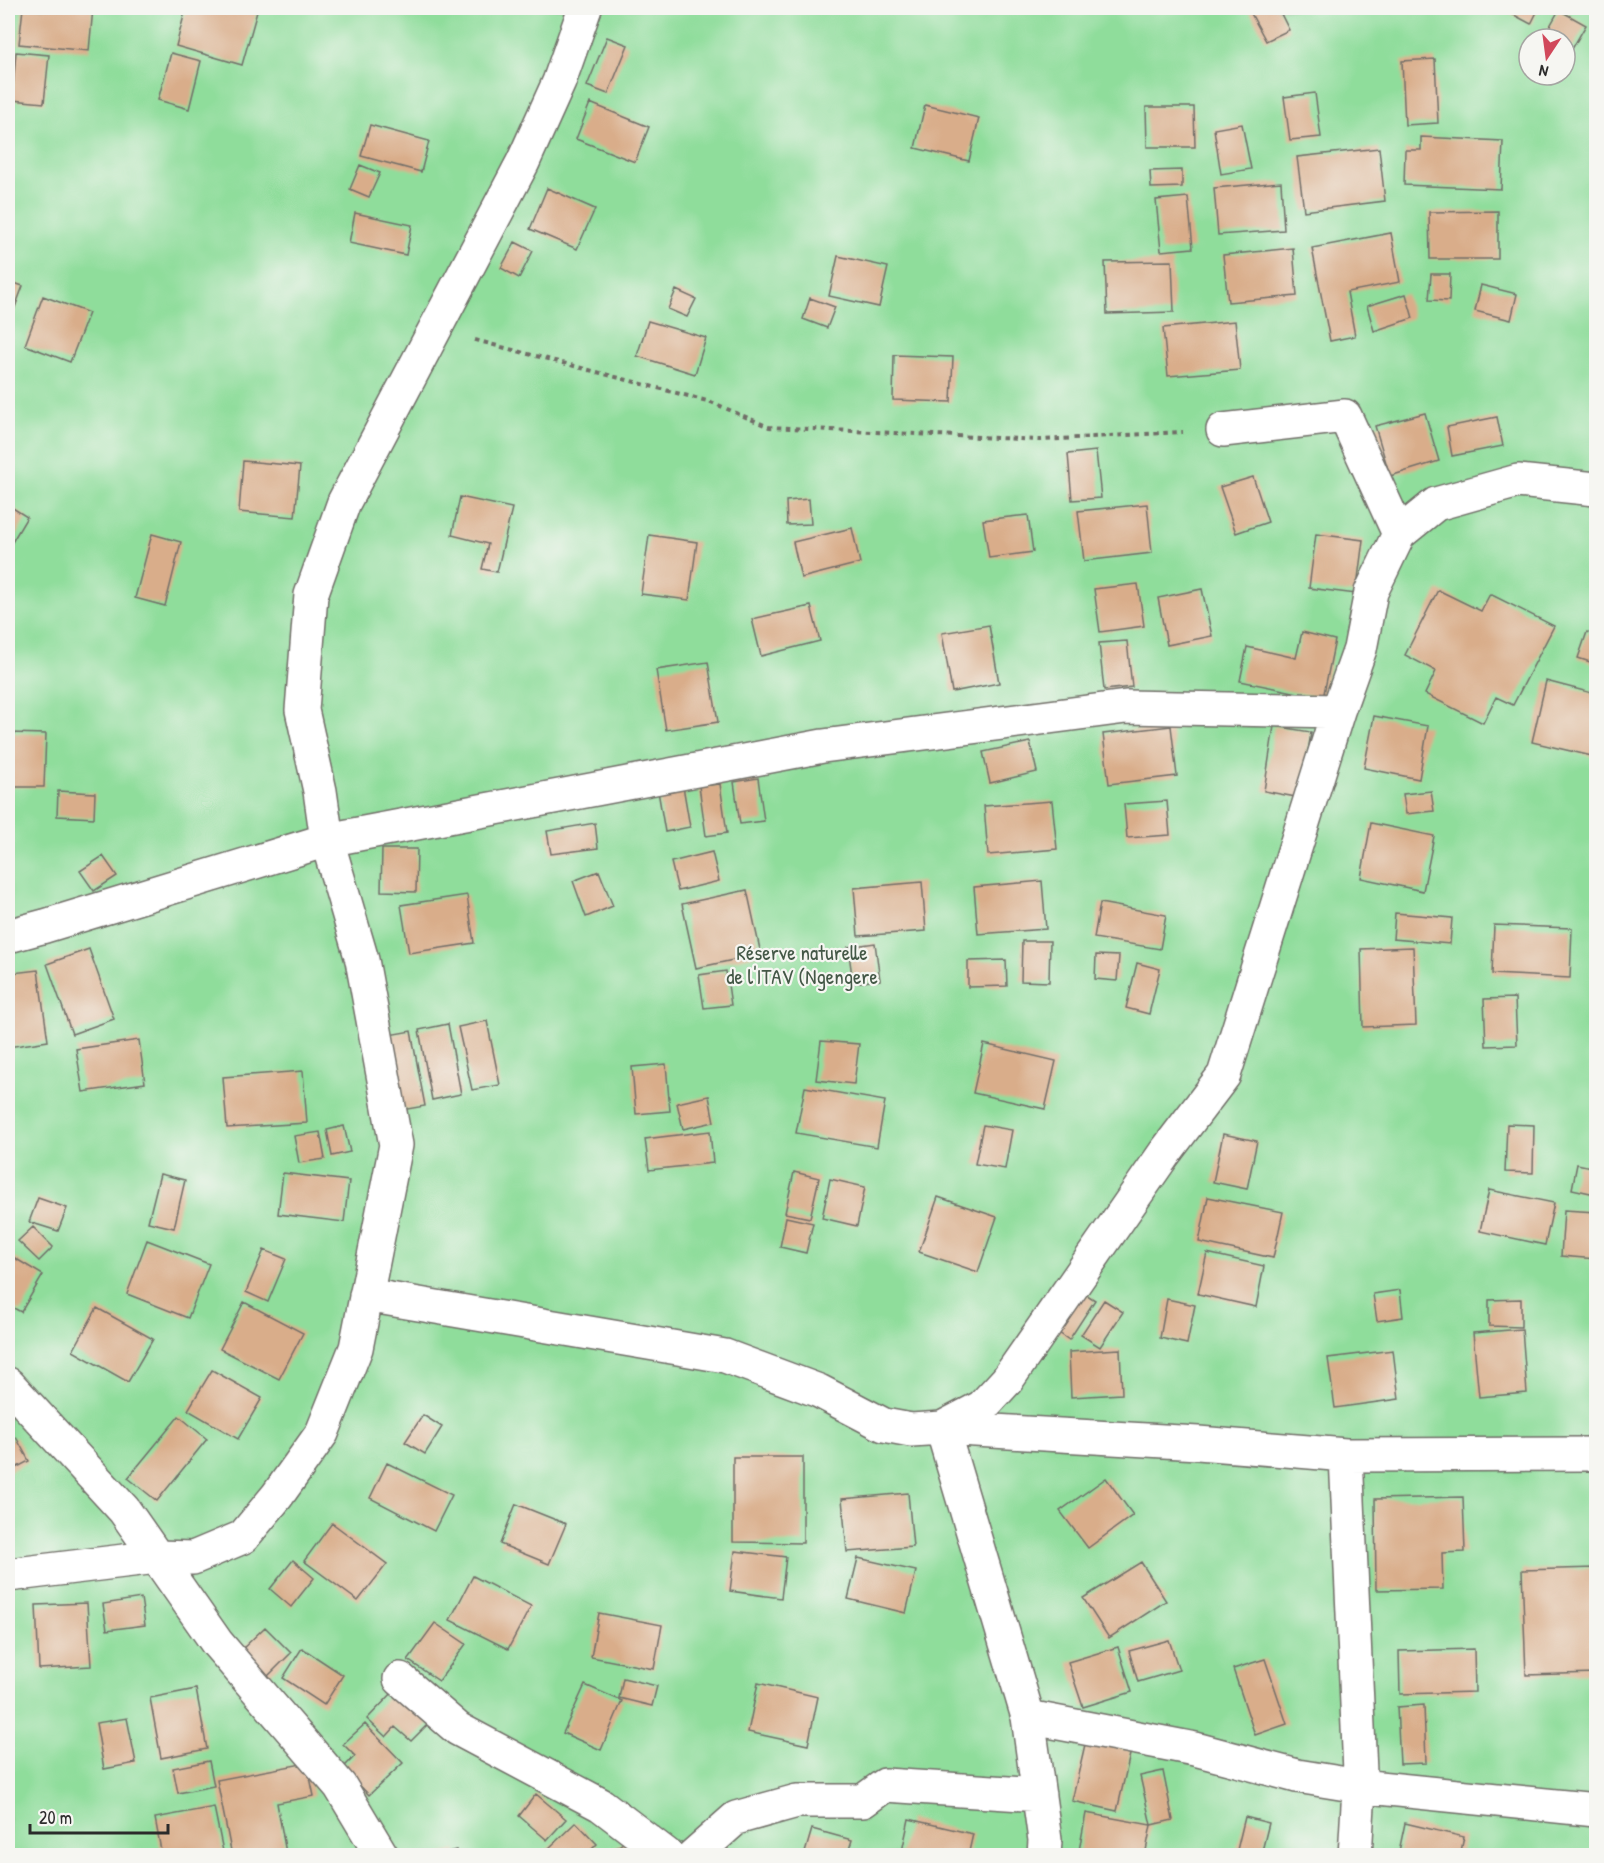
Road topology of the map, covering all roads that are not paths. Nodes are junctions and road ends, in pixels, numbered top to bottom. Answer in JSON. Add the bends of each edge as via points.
{"nodes":[{"id":1,"x":585,"y":8,"type":"edge"},
{"id":2,"x":1223,"y":430,"type":"road end"},
{"id":3,"x":1596,"y":489,"type":"edge"},
{"id":4,"x":1399,"y":534,"type":"junction"},
{"id":5,"x":1338,"y":711,"type":"junction"},
{"id":6,"x":327,"y":840,"type":"junction"},
{"id":7,"x":8,"y":936,"type":"edge"},
{"id":8,"x":366,"y":1295,"type":"junction"},
{"id":9,"x":8,"y":1384,"type":"edge"},
{"id":10,"x":942,"y":1428,"type":"junction"},
{"id":11,"x":1596,"y":1454,"type":"edge"},
{"id":12,"x":1346,"y":1455,"type":"junction"},
{"id":13,"x":157,"y":1557,"type":"junction"},
{"id":14,"x":8,"y":1575,"type":"edge"},
{"id":15,"x":400,"y":1679,"type":"dead end"},
{"id":16,"x":1028,"y":1717,"type":"junction"},
{"id":17,"x":1359,"y":1786,"type":"junction"},
{"id":18,"x":1039,"y":1795,"type":"junction"},
{"id":19,"x":1596,"y":1810,"type":"edge"},
{"id":20,"x":382,"y":1856,"type":"edge"},
{"id":21,"x":668,"y":1856,"type":"edge"},
{"id":22,"x":693,"y":1856,"type":"edge"},
{"id":23,"x":1044,"y":1856,"type":"edge"},
{"id":24,"x":1355,"y":1856,"type":"edge"}],
"edges":[{"from":1,"to":6,"type":"street","via":[[559,82],[523,162],[344,502],[311,595],[302,710]]},
{"from":2,"to":4,"type":"street","via":[[1345,416]]},
{"from":3,"to":4,"type":"street","via":[[1518,481],[1436,504]]},
{"from":4,"to":5,"type":"street","via":[[1371,592],[1360,649]]},
{"from":5,"to":6,"type":"street","via":[[1126,707],[835,744]]},
{"from":5,"to":10,"type":"street","via":[[1224,1075],[1164,1154],[1007,1380],[982,1407]]},
{"from":6,"to":7,"type":"street"},
{"from":6,"to":8,"type":"street","via":[[362,960],[396,1145]]},
{"from":8,"to":10,"type":"street","via":[[725,1356],[819,1391],[884,1425],[911,1430]]},
{"from":8,"to":13,"type":"street","via":[[356,1348],[322,1433],[277,1496],[243,1537],[193,1558]]},
{"from":9,"to":13,"type":"street","via":[[124,1510]]},
{"from":10,"to":12,"type":"street"},
{"from":10,"to":16,"type":"street"},
{"from":11,"to":12,"type":"street"},
{"from":12,"to":17,"type":"street"},
{"from":13,"to":14,"type":"street"},
{"from":13,"to":20,"type":"street","via":[[217,1643],[340,1786]]},
{"from":15,"to":21,"type":"street","via":[[458,1730],[601,1804]]},
{"from":16,"to":17,"type":"street"},
{"from":16,"to":18,"type":"street"},
{"from":17,"to":19,"type":"street"},
{"from":17,"to":24,"type":"street"},
{"from":18,"to":22,"type":"street","via":[[885,1785],[863,1801],[797,1801],[736,1818]]},
{"from":18,"to":23,"type":"street"}]}
